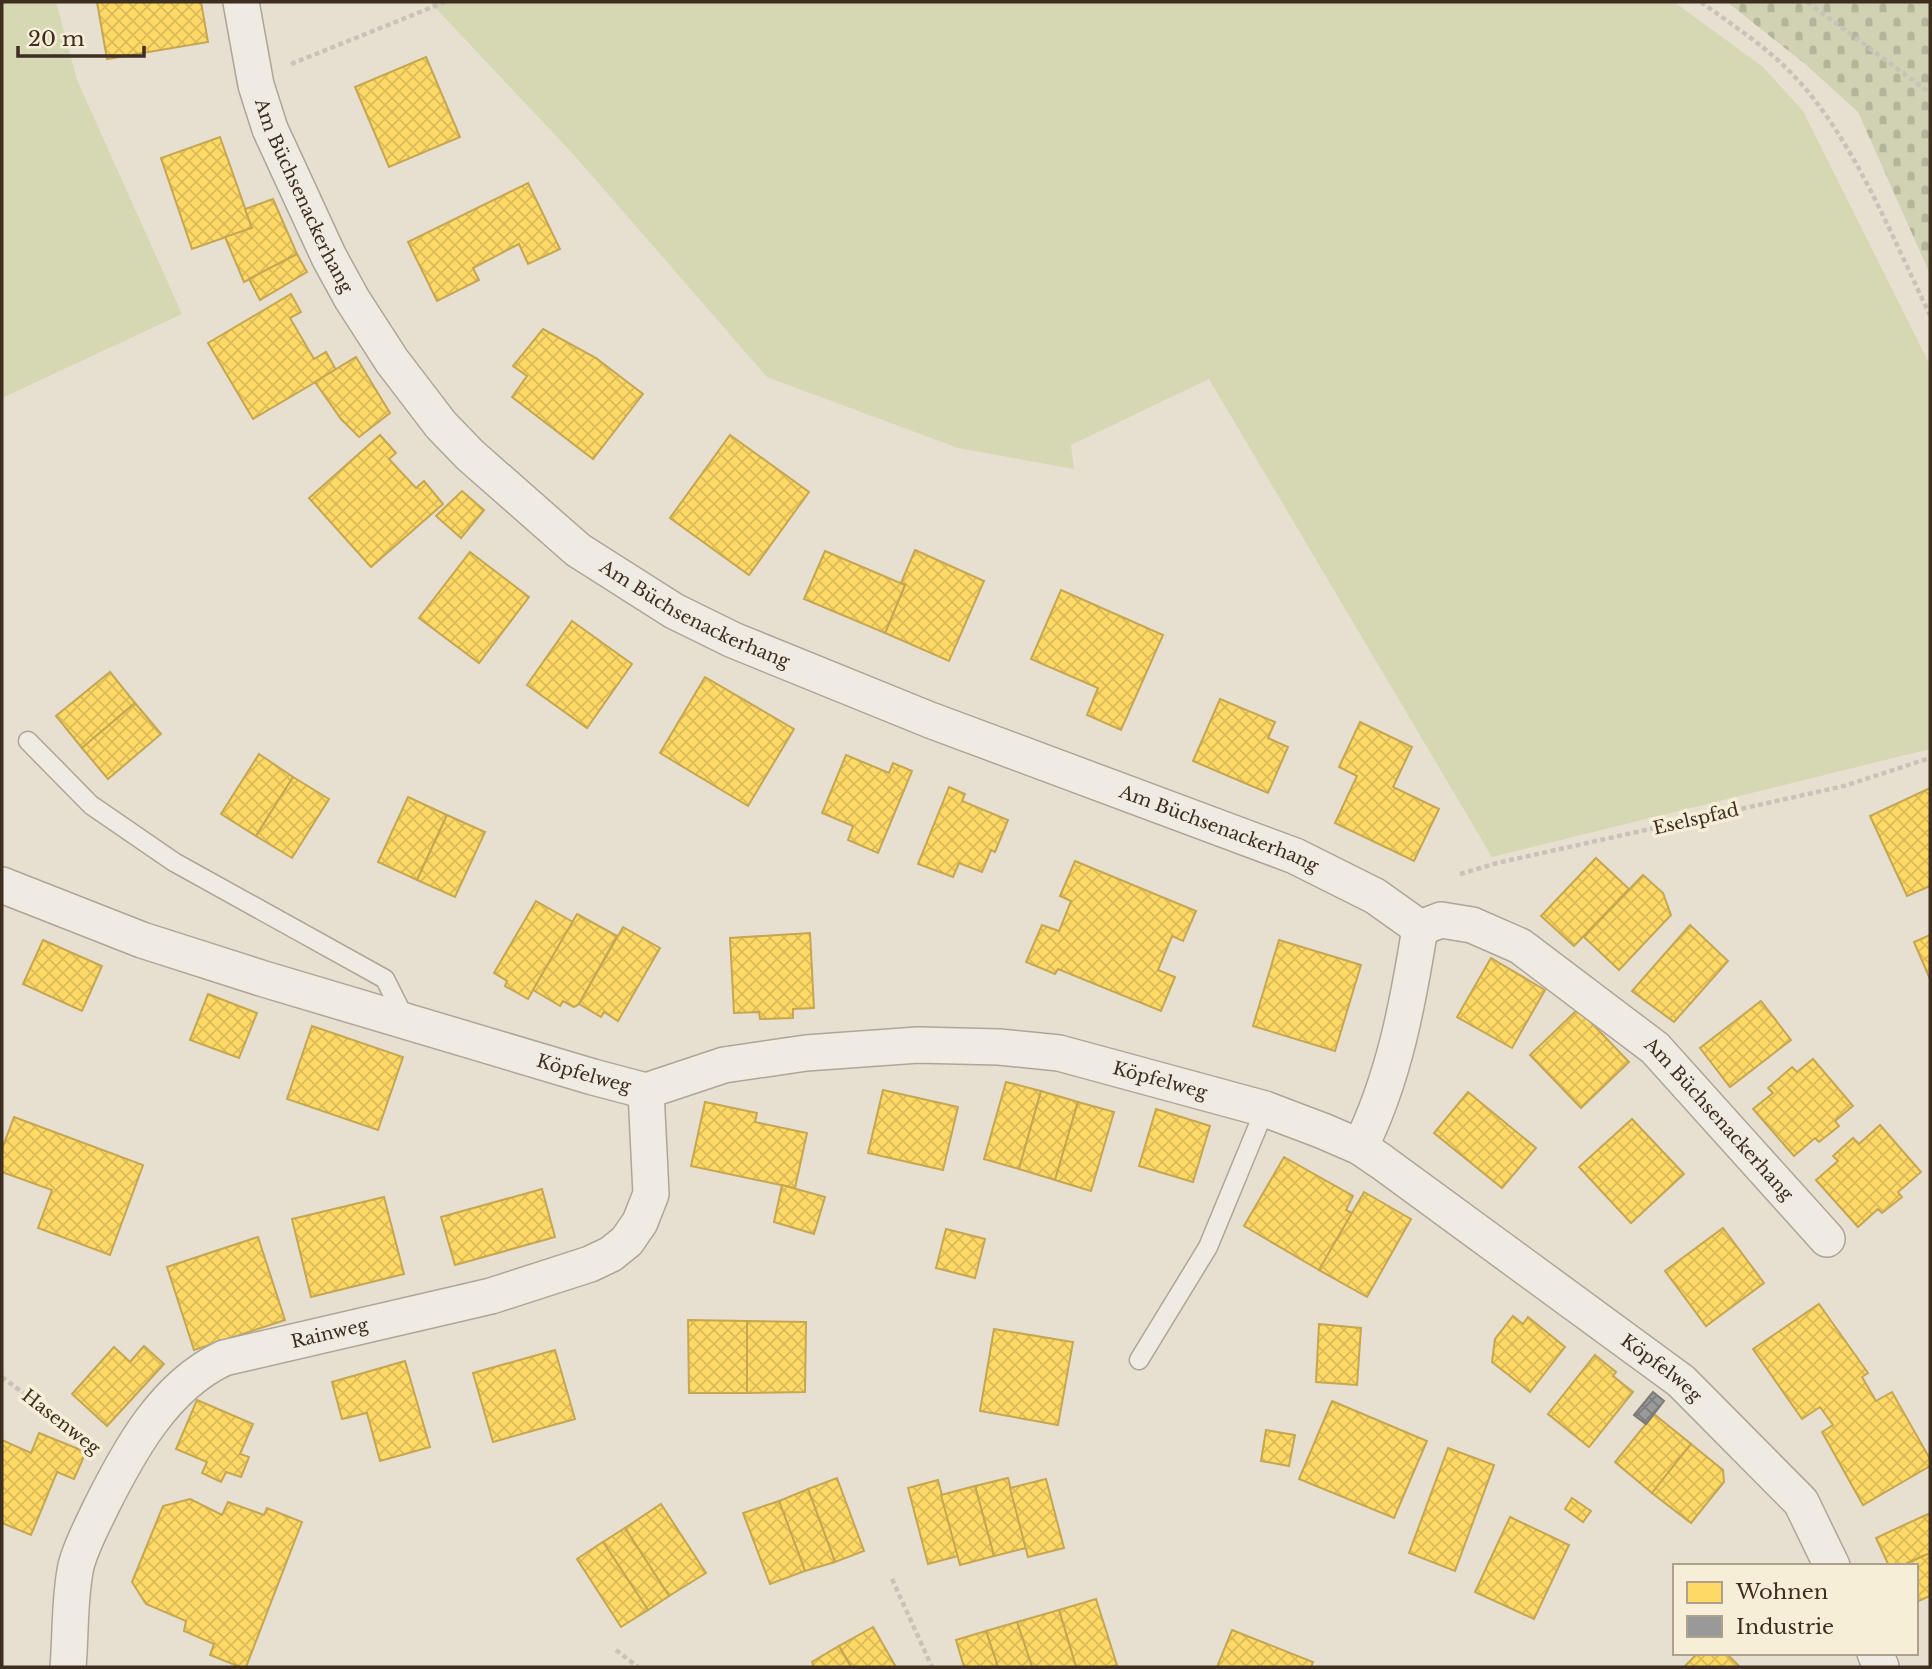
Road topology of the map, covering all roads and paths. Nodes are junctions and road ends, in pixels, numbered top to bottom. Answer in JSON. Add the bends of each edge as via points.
{"nodes":[{"id":1,"x":241,"y":2,"type":"edge"},
{"id":2,"x":445,"y":2,"type":"edge"},
{"id":3,"x":1701,"y":2,"type":"edge"},
{"id":4,"x":1807,"y":2,"type":"edge"},
{"id":5,"x":292,"y":63,"type":"dead end"},
{"id":6,"x":1930,"y":93,"type":"edge"},
{"id":7,"x":1930,"y":314,"type":"edge"},
{"id":8,"x":28,"y":741,"type":"dead end"},
{"id":9,"x":1930,"y":758,"type":"edge"},
{"id":10,"x":1460,"y":874,"type":"dead end"},
{"id":11,"x":2,"y":885,"type":"edge"},
{"id":12,"x":1420,"y":928,"type":"junction"},
{"id":13,"x":406,"y":1021,"type":"junction"},
{"id":14,"x":646,"y":1091,"type":"junction"},
{"id":15,"x":1265,"y":1109,"type":"junction"},
{"id":16,"x":1360,"y":1147,"type":"junction"},
{"id":17,"x":1827,"y":1239,"type":"dead end"},
{"id":18,"x":1139,"y":1360,"type":"dead end"},
{"id":19,"x":2,"y":1377,"type":"edge"},
{"id":20,"x":121,"y":1468,"type":"junction"},
{"id":21,"x":1831,"y":1564,"type":"edge"},
{"id":22,"x":892,"y":1579,"type":"dead end"},
{"id":23,"x":616,"y":1650,"type":"dead end"},
{"id":24,"x":68,"y":1667,"type":"edge"},
{"id":25,"x":638,"y":1667,"type":"edge"},
{"id":26,"x":932,"y":1667,"type":"edge"}],
"edges":[{"from":1,"to":12,"type":"street","name":"Am Büchsenackerhang","via":[[256,86],[270,129],[352,299],[441,425],[578,550],[674,611],[733,640],[930,720],[1295,856],[1375,896]]},
{"from":2,"to":5,"type":"path"},
{"from":3,"to":7,"type":"path","via":[[1782,63],[1825,113],[1850,151]]},
{"from":4,"to":6,"type":"path"},
{"from":8,"to":13,"type":"lane","via":[[92,805],[174,862],[384,979]]},
{"from":9,"to":10,"type":"path","name":"Eselspfad","via":[[1844,786]]},
{"from":11,"to":13,"type":"street","name":"Köpfelweg","via":[[142,940]]},
{"from":12,"to":16,"type":"street","via":[[1394,1055]]},
{"from":12,"to":17,"type":"street","name":"Am Büchsenackerhang","via":[[1441,920],[1472,925],[1520,946],[1654,1048]]},
{"from":13,"to":14,"type":"street","name":"Köpfelweg"},
{"from":14,"to":15,"type":"street","name":"Köpfelweg","via":[[724,1065],[806,1053],[918,1045],[999,1047],[1059,1053]]},
{"from":14,"to":20,"type":"street","name":"Rainweg","via":[[651,1194],[640,1222],[611,1254],[491,1296],[224,1358],[205,1367],[177,1392]]},
{"from":15,"to":16,"type":"street","name":"Köpfelweg"},
{"from":15,"to":18,"type":"lane","via":[[1208,1247]]},
{"from":16,"to":21,"type":"street","name":"Köpfelweg","via":[[1681,1381],[1801,1502]]},
{"from":19,"to":20,"type":"path","name":"Hasenweg"},
{"from":20,"to":24,"type":"street","name":"Rainweg","via":[[76,1566]]},
{"from":22,"to":26,"type":"path"},
{"from":23,"to":25,"type":"path"}]}
